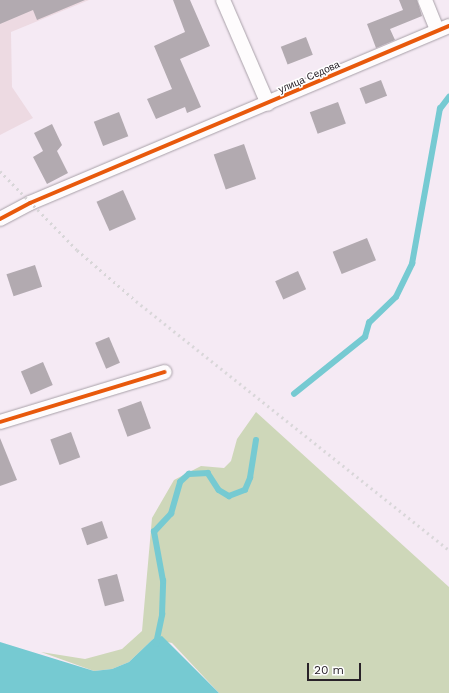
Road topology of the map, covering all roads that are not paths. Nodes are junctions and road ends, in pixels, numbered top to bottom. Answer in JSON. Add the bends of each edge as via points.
{"nodes":[{"id":1,"x":222,"y":0,"type":"edge"},
{"id":2,"x":425,"y":0,"type":"edge"},
{"id":3,"x":443,"y":28,"type":"edge"},
{"id":4,"x":268,"y":104,"type":"junction"},
{"id":5,"x":0,"y":219,"type":"edge"},
{"id":6,"x":165,"y":372,"type":"dead end"},
{"id":7,"x":0,"y":422,"type":"edge"}],
"edges":[{"from":1,"to":4,"type":"street"},
{"from":2,"to":3,"type":"street"},
{"from":3,"to":4,"type":"street","name":"улица Седова"},
{"from":4,"to":5,"type":"street","name":"улица Седова","via":[[30,203]]},
{"from":6,"to":7,"type":"street"}]}
